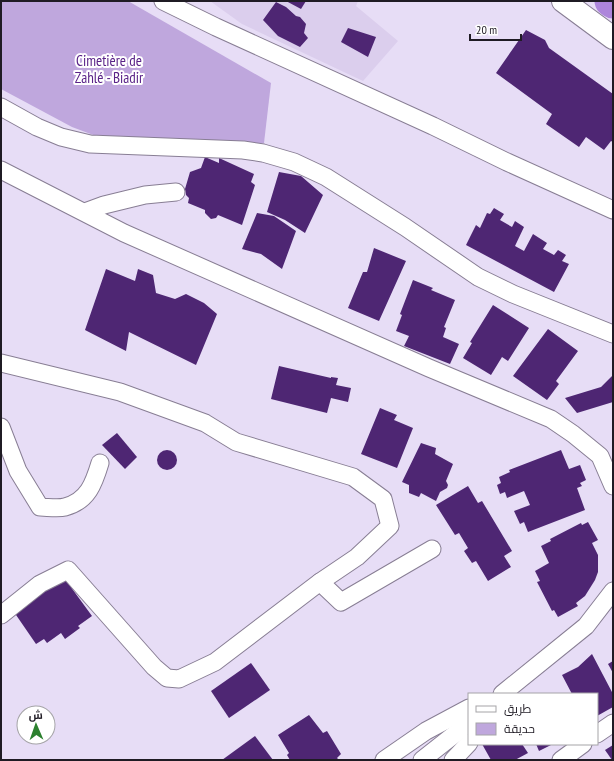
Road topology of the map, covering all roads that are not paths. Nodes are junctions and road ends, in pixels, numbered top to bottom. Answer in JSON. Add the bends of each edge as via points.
{"nodes":[{"id":1,"x":163,"y":1,"type":"edge"},
{"id":2,"x":563,"y":1,"type":"edge"},
{"id":3,"x":613,"y":38,"type":"edge"},
{"id":4,"x":1,"y":107,"type":"edge"},
{"id":5,"x":1,"y":170,"type":"edge"},
{"id":6,"x":176,"y":192,"type":"dead end"},
{"id":7,"x":613,"y":210,"type":"edge"},
{"id":8,"x":85,"y":212,"type":"junction"},
{"id":9,"x":613,"y":334,"type":"edge"},
{"id":10,"x":1,"y":363,"type":"edge"},
{"id":11,"x":1,"y":427,"type":"edge"},
{"id":12,"x":100,"y":463,"type":"dead end"},
{"id":13,"x":613,"y":486,"type":"edge"},
{"id":14,"x":432,"y":549,"type":"dead end"},
{"id":15,"x":320,"y":582,"type":"junction"},
{"id":16,"x":613,"y":591,"type":"edge"},
{"id":17,"x":1,"y":615,"type":"edge"},
{"id":18,"x":508,"y":691,"type":"edge"},
{"id":19,"x":468,"y":709,"type":"edge"},
{"id":20,"x":468,"y":724,"type":"edge"},
{"id":21,"x":613,"y":724,"type":"edge"},
{"id":22,"x":426,"y":731,"type":"junction"},
{"id":23,"x":598,"y":733,"type":"edge"},
{"id":24,"x":468,"y":744,"type":"edge"},
{"id":25,"x":582,"y":745,"type":"edge"},
{"id":26,"x":439,"y":748,"type":"junction"},
{"id":27,"x":407,"y":754,"type":"edge"},
{"id":28,"x":384,"y":760,"type":"edge"},
{"id":29,"x":422,"y":760,"type":"edge"},
{"id":30,"x":453,"y":760,"type":"edge"},
{"id":31,"x":561,"y":760,"type":"edge"}],
"edges":[{"from":1,"to":7,"type":"street"},
{"from":2,"to":3,"type":"highway"},
{"from":4,"to":9,"type":"street","via":[[61,137],[90,144],[243,150],[294,162],[326,177],[478,276],[513,294]]},
{"from":5,"to":8,"type":"street"},
{"from":6,"to":8,"type":"street","via":[[145,195]]},
{"from":8,"to":13,"type":"street","via":[[124,233],[551,419],[600,456]]},
{"from":10,"to":15,"type":"street","via":[[120,392],[205,423],[236,442],[353,477],[383,499],[390,526],[358,557]]},
{"from":11,"to":12,"type":"street","via":[[18,471],[40,507],[64,507],[82,499],[94,484]]},
{"from":14,"to":15,"type":"street","via":[[341,602]]},
{"from":15,"to":17,"type":"street","via":[[215,662],[179,679],[167,678],[154,668],[68,570],[40,584]]},
{"from":16,"to":18,"type":"street","via":[[586,626]]},
{"from":19,"to":22,"type":"street"},
{"from":20,"to":26,"type":"street"},
{"from":21,"to":23,"type":"street"},
{"from":22,"to":26,"type":"street"},
{"from":22,"to":27,"type":"street"},
{"from":24,"to":30,"type":"street"},
{"from":25,"to":31,"type":"street"},
{"from":26,"to":29,"type":"street"},
{"from":27,"to":28,"type":"street"}]}
